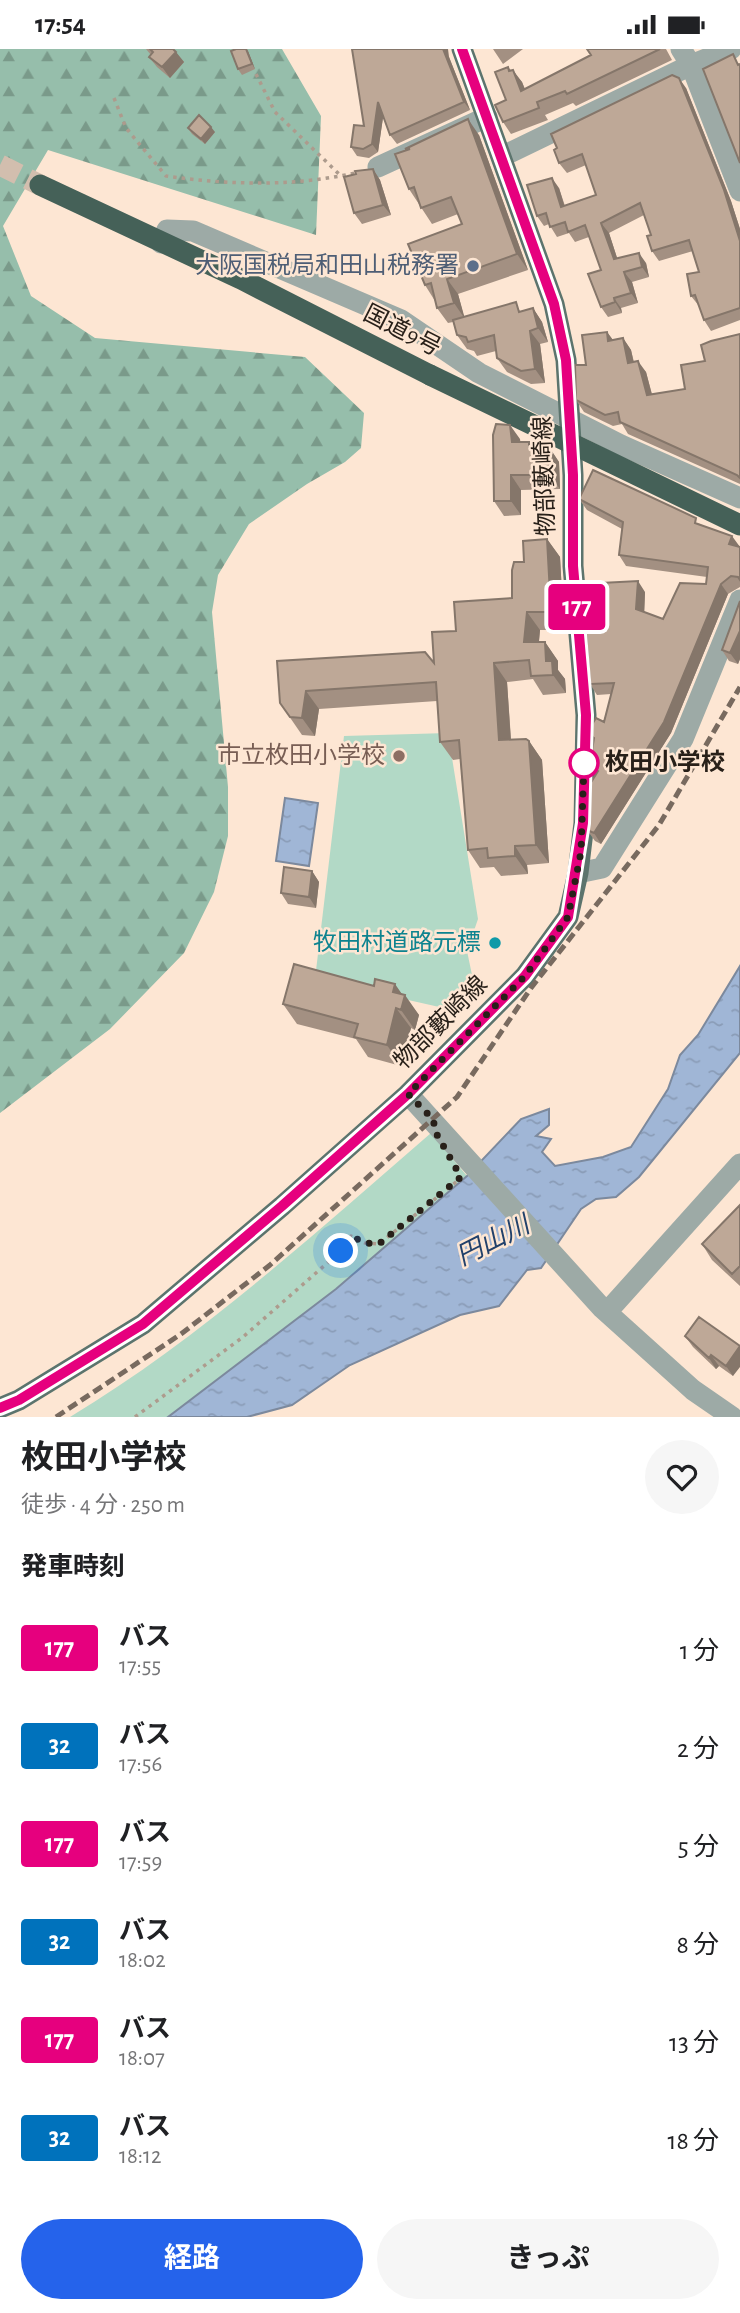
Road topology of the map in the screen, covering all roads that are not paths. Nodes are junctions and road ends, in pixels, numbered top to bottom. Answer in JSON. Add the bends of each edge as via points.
{"nodes":[{"id":1,"x":462,"y":49,"type":"edge"},
{"id":2,"x":731,"y":49,"type":"edge"},
{"id":3,"x":686,"y":57,"type":"edge"},
{"id":4,"x":487,"y":117,"type":"junction"},
{"id":5,"x":503,"y":156,"type":"junction"},
{"id":6,"x":378,"y":167,"type":"road end"},
{"id":7,"x":40,"y":184,"type":"tunnel mouth"},
{"id":8,"x":740,"y":191,"type":"edge"},
{"id":9,"x":161,"y":243,"type":"junction"},
{"id":10,"x":570,"y":419,"type":"junction"},
{"id":11,"x":740,"y":498,"type":"edge"},
{"id":12,"x":740,"y":524,"type":"edge"},
{"id":13,"x":740,"y":600,"type":"edge"},
{"id":14,"x":578,"y":873,"type":"junction"},
{"id":15,"x":408,"y":1094,"type":"junction"},
{"id":16,"x":740,"y":1164,"type":"edge"},
{"id":17,"x":605,"y":1310,"type":"junction"},
{"id":18,"x":0,"y":1408,"type":"edge"},
{"id":19,"x":732,"y":1417,"type":"edge"}],
"edges":[{"from":1,"to":4,"type":"main road","name":"物部藪崎線"},
{"from":2,"to":3,"type":"street"},
{"from":3,"to":5,"type":"street"},
{"from":3,"to":8,"type":"street"},
{"from":4,"to":5,"type":"main road","name":"物部藪崎線"},
{"from":4,"to":6,"type":"street"},
{"from":5,"to":10,"type":"main road","name":"物部藪崎線","via":[[554,304],[566,360]]},
{"from":7,"to":9,"type":"highway","name":"国道9号"},
{"from":9,"to":10,"type":"street","via":[[167,230],[192,231],[388,314],[479,373]]},
{"from":9,"to":12,"type":"highway","name":"国道9号","bridge":true},
{"from":10,"to":11,"type":"street"},
{"from":10,"to":14,"type":"main road","name":"物部藪崎線","via":[[573,566],[586,715]]},
{"from":13,"to":14,"type":"street","via":[[683,739],[602,868]]},
{"from":14,"to":15,"type":"main road","name":"物部藪崎線","via":[[568,917],[525,976]]},
{"from":15,"to":17,"type":"street"},
{"from":15,"to":18,"type":"main road","name":"物部藪崎線","via":[[143,1324]]},
{"from":16,"to":17,"type":"street"},
{"from":17,"to":19,"type":"street","via":[[693,1390]]}]}
